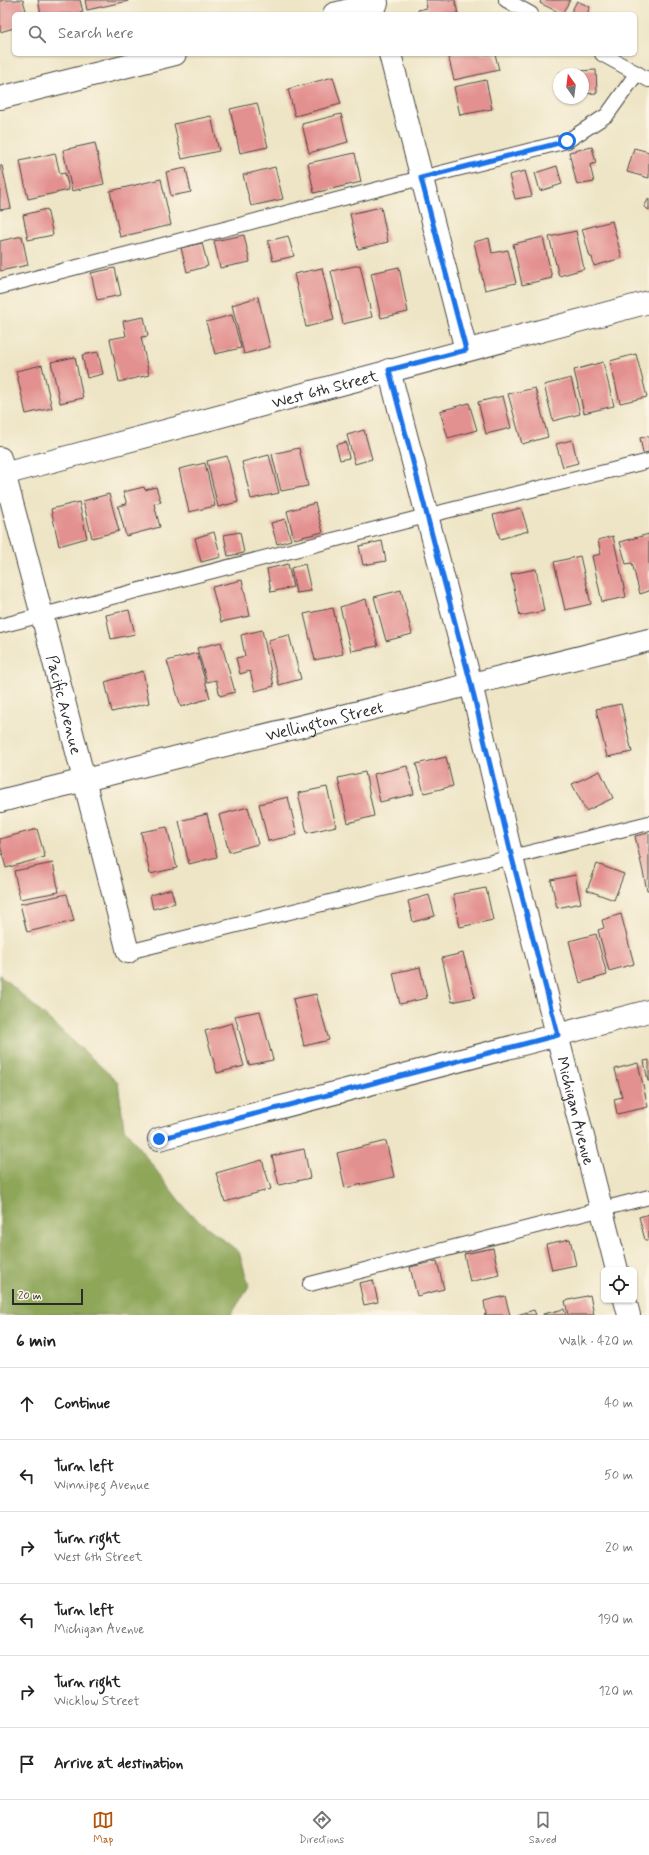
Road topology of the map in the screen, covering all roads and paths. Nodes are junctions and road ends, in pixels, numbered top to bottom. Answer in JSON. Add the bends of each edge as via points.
{"nodes":[{"id":1,"x":506,"y":0,"type":"edge"},
{"id":2,"x":378,"y":6,"type":"edge"},
{"id":3,"x":345,"y":12,"type":"edge"},
{"id":4,"x":527,"y":12,"type":"edge"},
{"id":5,"x":167,"y":56,"type":"edge"},
{"id":6,"x":390,"y":56,"type":"edge"},
{"id":7,"x":606,"y":56,"type":"edge"},
{"id":8,"x":636,"y":73,"type":"junction"},
{"id":9,"x":649,"y":80,"type":"edge"},
{"id":10,"x":0,"y":98,"type":"edge"},
{"id":11,"x":421,"y":178,"type":"junction"},
{"id":12,"x":0,"y":286,"type":"edge"},
{"id":13,"x":649,"y":302,"type":"edge"},
{"id":14,"x":466,"y":350,"type":"junction"},
{"id":15,"x":389,"y":370,"type":"junction"},
{"id":16,"x":649,"y":461,"type":"edge"},
{"id":17,"x":1,"y":470,"type":"edge"},
{"id":18,"x":426,"y":516,"type":"junction"},
{"id":19,"x":42,"y":615,"type":"junction"},
{"id":20,"x":0,"y":626,"type":"edge"},
{"id":21,"x":649,"y":640,"type":"edge"},
{"id":22,"x":471,"y":684,"type":"junction"},
{"id":23,"x":84,"y":779,"type":"junction"},
{"id":24,"x":0,"y":801,"type":"edge"},
{"id":25,"x":649,"y":823,"type":"edge"},
{"id":26,"x":512,"y":858,"type":"junction"},
{"id":27,"x":128,"y":952,"type":"joint"},
{"id":28,"x":649,"y":1011,"type":"edge"},
{"id":29,"x":558,"y":1035,"type":"junction"},
{"id":30,"x":159,"y":1139,"type":"dead end"},
{"id":31,"x":649,"y":1197,"type":"edge"},
{"id":32,"x":602,"y":1209,"type":"junction"},
{"id":33,"x":617,"y":1267,"type":"edge"},
{"id":34,"x":310,"y":1284,"type":"dead end"},
{"id":35,"x":626,"y":1303,"type":"edge"},
{"id":36,"x":629,"y":1315,"type":"edge"}],
"edges":[{"from":1,"to":4,"type":"lane"},
{"from":2,"to":3,"type":"street"},
{"from":5,"to":10,"type":"street"},
{"from":6,"to":11,"type":"street"},
{"from":7,"to":8,"type":"lane"},
{"from":8,"to":9,"type":"lane"},
{"from":8,"to":11,"type":"lane","via":[[607,115],[567,141]]},
{"from":11,"to":12,"type":"lane"},
{"from":11,"to":14,"type":"street"},
{"from":13,"to":14,"type":"street","name":"West 6th Street"},
{"from":14,"to":15,"type":"street","name":"West 6th Street"},
{"from":15,"to":17,"type":"street","name":"West 6th Street"},
{"from":15,"to":18,"type":"street","name":"Michigan Avenue"},
{"from":16,"to":18,"type":"lane"},
{"from":17,"to":19,"type":"street","name":"Pacific Avenue"},
{"from":18,"to":19,"type":"lane"},
{"from":18,"to":22,"type":"street","name":"Michigan Avenue"},
{"from":19,"to":20,"type":"lane"},
{"from":19,"to":23,"type":"street","name":"Pacific Avenue"},
{"from":21,"to":22,"type":"street","name":"Wellington Street"},
{"from":22,"to":23,"type":"street","name":"Wellington Street"},
{"from":22,"to":26,"type":"street","name":"Michigan Avenue"},
{"from":23,"to":24,"type":"street","name":"Wellington Street"},
{"from":23,"to":27,"type":"street","name":"Pacific Avenue"},
{"from":25,"to":26,"type":"lane"},
{"from":26,"to":27,"type":"lane"},
{"from":26,"to":29,"type":"street","name":"Michigan Avenue"},
{"from":28,"to":29,"type":"street"},
{"from":29,"to":30,"type":"street"},
{"from":29,"to":32,"type":"street","name":"Michigan Avenue"},
{"from":31,"to":32,"type":"lane"},
{"from":32,"to":33,"type":"street","name":"Michigan Avenue"},
{"from":32,"to":34,"type":"lane"},
{"from":35,"to":36,"type":"street"}]}
